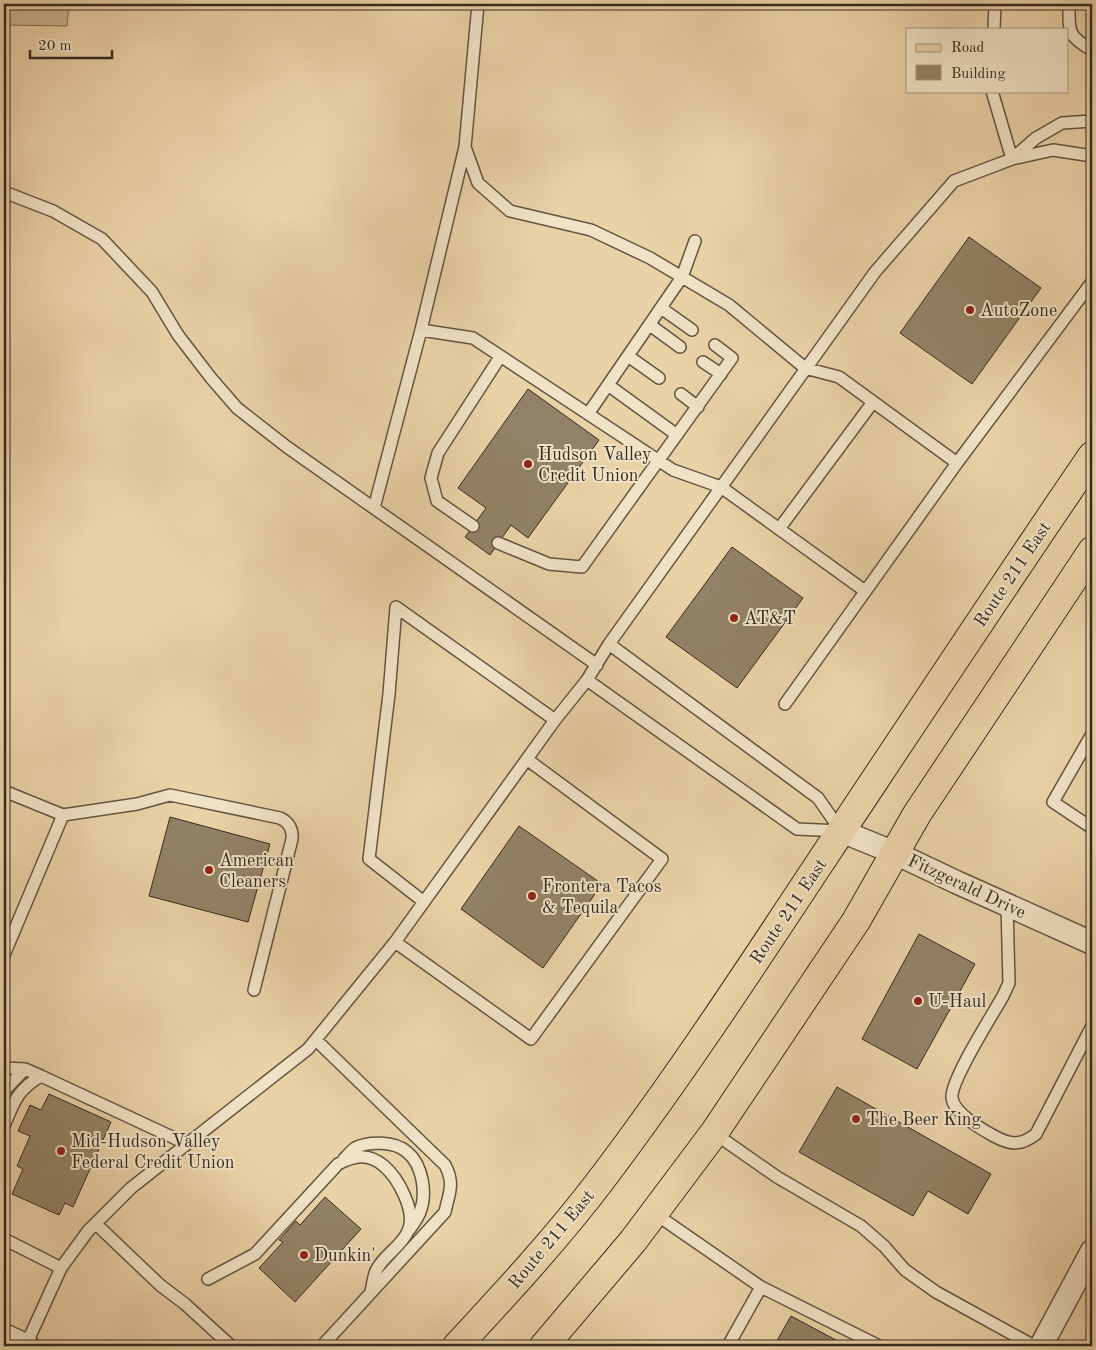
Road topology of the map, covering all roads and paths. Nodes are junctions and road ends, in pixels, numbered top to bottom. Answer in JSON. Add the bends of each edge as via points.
{"nodes":[{"id":1,"x":478,"y":4,"type":"edge"},
{"id":2,"x":995,"y":4,"type":"edge"},
{"id":3,"x":1069,"y":4,"type":"edge"},
{"id":4,"x":994,"y":28,"type":"edge"},
{"id":5,"x":1092,"y":50,"type":"edge"},
{"id":6,"x":992,"y":92,"type":"edge"},
{"id":7,"x":1092,"y":121,"type":"edge"},
{"id":8,"x":465,"y":147,"type":"junction"},
{"id":9,"x":1092,"y":156,"type":"edge"},
{"id":10,"x":1012,"y":159,"type":"junction"},
{"id":11,"x":4,"y":192,"type":"edge"},
{"id":12,"x":695,"y":241,"type":"dead end"},
{"id":13,"x":682,"y":277,"type":"junction"},
{"id":14,"x":1092,"y":282,"type":"edge"},
{"id":15,"x":661,"y":308,"type":"junction"},
{"id":16,"x":650,"y":325,"type":"junction"},
{"id":17,"x":421,"y":330,"type":"junction"},
{"id":18,"x":692,"y":330,"type":"dead end"},
{"id":19,"x":715,"y":345,"type":"dead end"},
{"id":20,"x":680,"y":347,"type":"dead end"},
{"id":21,"x":500,"y":356,"type":"junction"},
{"id":22,"x":628,"y":356,"type":"junction"},
{"id":23,"x":703,"y":362,"type":"dead end"},
{"id":24,"x":806,"y":368,"type":"junction"},
{"id":25,"x":721,"y":374,"type":"junction"},
{"id":26,"x":659,"y":378,"type":"dead end"},
{"id":27,"x":608,"y":386,"type":"junction"},
{"id":28,"x":681,"y":394,"type":"dead end"},
{"id":29,"x":872,"y":402,"type":"junction"},
{"id":30,"x":698,"y":407,"type":"junction"},
{"id":31,"x":588,"y":414,"type":"junction"},
{"id":32,"x":677,"y":435,"type":"junction"},
{"id":33,"x":1092,"y":456,"type":"edge"},
{"id":34,"x":658,"y":460,"type":"junction"},
{"id":35,"x":957,"y":463,"type":"junction"},
{"id":36,"x":721,"y":487,"type":"junction"},
{"id":37,"x":374,"y":508,"type":"junction"},
{"id":38,"x":473,"y":526,"type":"dead end"},
{"id":39,"x":779,"y":529,"type":"junction"},
{"id":40,"x":498,"y":543,"type":"dead end"},
{"id":41,"x":1092,"y":552,"type":"edge"},
{"id":42,"x":865,"y":591,"type":"junction"},
{"id":43,"x":609,"y":644,"type":"junction"},
{"id":44,"x":597,"y":665,"type":"junction"},
{"id":45,"x":587,"y":680,"type":"junction"},
{"id":46,"x":785,"y":704,"type":"dead end"},
{"id":47,"x":555,"y":720,"type":"junction"},
{"id":48,"x":1092,"y":734,"type":"edge"},
{"id":49,"x":528,"y":760,"type":"junction"},
{"id":50,"x":4,"y":791,"type":"edge"},
{"id":51,"x":63,"y":815,"type":"junction"},
{"id":52,"x":1092,"y":828,"type":"edge"},
{"id":53,"x":841,"y":831,"type":"junction"},
{"id":54,"x":895,"y":853,"type":"junction"},
{"id":55,"x":424,"y":902,"type":"junction"},
{"id":56,"x":1007,"y":905,"type":"junction"},
{"id":57,"x":395,"y":942,"type":"junction"},
{"id":58,"x":1092,"y":943,"type":"edge"},
{"id":59,"x":4,"y":955,"type":"edge"},
{"id":60,"x":254,"y":990,"type":"dead end"},
{"id":61,"x":1092,"y":1026,"type":"edge"},
{"id":62,"x":316,"y":1040,"type":"junction"},
{"id":63,"x":5,"y":1068,"type":"edge"},
{"id":64,"x":25,"y":1070,"type":"junction"},
{"id":65,"x":41,"y":1076,"type":"junction"},
{"id":66,"x":4,"y":1091,"type":"edge"},
{"id":67,"x":4,"y":1126,"type":"edge"},
{"id":68,"x":714,"y":1133,"type":"junction"},
{"id":69,"x":187,"y":1144,"type":"junction"},
{"id":70,"x":338,"y":1164,"type":"junction"},
{"id":71,"x":654,"y":1212,"type":"junction"},
{"id":72,"x":96,"y":1224,"type":"junction"},
{"id":73,"x":409,"y":1230,"type":"junction"},
{"id":74,"x":4,"y":1239,"type":"edge"},
{"id":75,"x":1092,"y":1251,"type":"edge"},
{"id":76,"x":61,"y":1268,"type":"junction"},
{"id":77,"x":208,"y":1279,"type":"dead end"},
{"id":78,"x":760,"y":1287,"type":"junction"},
{"id":79,"x":370,"y":1293,"type":"junction"},
{"id":80,"x":4,"y":1335,"type":"edge"},
{"id":81,"x":876,"y":1345,"type":"edge"},
{"id":82,"x":27,"y":1346,"type":"edge"},
{"id":83,"x":231,"y":1346,"type":"edge"},
{"id":84,"x":322,"y":1346,"type":"edge"},
{"id":85,"x":458,"y":1346,"type":"edge"},
{"id":86,"x":544,"y":1346,"type":"edge"},
{"id":87,"x":728,"y":1346,"type":"edge"},
{"id":88,"x":1034,"y":1346,"type":"edge"},
{"id":89,"x":1041,"y":1346,"type":"edge"}],
"edges":[{"from":1,"to":8,"type":"lane"},
{"from":2,"to":4,"type":"lane"},
{"from":3,"to":5,"type":"lane","via":[[1069,27],[1076,41]]},
{"from":6,"to":10,"type":"lane"},
{"from":7,"to":10,"type":"lane","via":[[1062,123],[1036,138]]},
{"from":8,"to":13,"type":"lane","via":[[478,183],[510,210],[591,230]]},
{"from":8,"to":17,"type":"lane"},
{"from":9,"to":10,"type":"lane","via":[[1053,150]]},
{"from":10,"to":24,"type":"lane","via":[[954,181],[875,272]]},
{"from":11,"to":37,"type":"lane","via":[[53,211],[102,240],[152,292],[178,335],[237,408]]},
{"from":12,"to":13,"type":"lane"},
{"from":13,"to":15,"type":"lane"},
{"from":13,"to":24,"type":"lane","via":[[729,305]]},
{"from":14,"to":35,"type":"lane"},
{"from":15,"to":16,"type":"lane"},
{"from":15,"to":18,"type":"lane"},
{"from":16,"to":20,"type":"lane"},
{"from":16,"to":22,"type":"lane"},
{"from":17,"to":21,"type":"lane","via":[[472,338]]},
{"from":17,"to":37,"type":"lane"},
{"from":19,"to":25,"type":"lane","via":[[732,358]]},
{"from":21,"to":31,"type":"lane"},
{"from":21,"to":38,"type":"lane","via":[[438,453],[431,478],[437,501]]},
{"from":22,"to":26,"type":"lane"},
{"from":22,"to":27,"type":"lane"},
{"from":23,"to":25,"type":"lane"},
{"from":24,"to":29,"type":"lane","via":[[839,377]]},
{"from":24,"to":36,"type":"lane"},
{"from":25,"to":30,"type":"lane"},
{"from":27,"to":31,"type":"lane"},
{"from":27,"to":32,"type":"lane"},
{"from":28,"to":30,"type":"lane"},
{"from":29,"to":35,"type":"lane"},
{"from":29,"to":39,"type":"lane"},
{"from":30,"to":32,"type":"lane"},
{"from":31,"to":34,"type":"lane"},
{"from":32,"to":34,"type":"lane"},
{"from":33,"to":53,"type":"main road","name":"Route 211 East"},
{"from":34,"to":36,"type":"lane","via":[[673,470]]},
{"from":34,"to":40,"type":"lane","via":[[582,567],[549,564]]},
{"from":35,"to":42,"type":"lane"},
{"from":36,"to":39,"type":"lane"},
{"from":36,"to":43,"type":"lane"},
{"from":37,"to":44,"type":"lane"},
{"from":39,"to":42,"type":"lane"},
{"from":41,"to":54,"type":"main road","via":[[917,814]]},
{"from":42,"to":46,"type":"lane"},
{"from":43,"to":44,"type":"lane"},
{"from":43,"to":53,"type":"lane","via":[[818,798]]},
{"from":44,"to":45,"type":"lane"},
{"from":45,"to":47,"type":"lane"},
{"from":45,"to":53,"type":"lane","via":[[797,829]]},
{"from":47,"to":49,"type":"lane"},
{"from":47,"to":55,"type":"lane","via":[[396,607],[369,859]]},
{"from":48,"to":52,"type":"lane","via":[[1053,802]]},
{"from":49,"to":55,"type":"lane"},
{"from":49,"to":57,"type":"lane","via":[[662,859],[531,1039]]},
{"from":50,"to":51,"type":"lane"},
{"from":51,"to":59,"type":"lane"},
{"from":51,"to":60,"type":"lane","via":[[137,804],[170,795],[285,820],[292,839]]},
{"from":53,"to":54,"type":"street","name":"Fitzgerald Drive"},
{"from":53,"to":85,"type":"main road","name":"Route 211 East","via":[[647,1119],[554,1238]]},
{"from":54,"to":56,"type":"street","name":"Fitzgerald Drive"},
{"from":54,"to":68,"type":"main road","via":[[856,921]]},
{"from":55,"to":57,"type":"lane"},
{"from":56,"to":58,"type":"street","name":"Fitzgerald Drive"},
{"from":56,"to":61,"type":"lane","via":[[1009,983],[955,1082],[952,1098],[957,1109],[995,1137],[1014,1144],[1026,1142],[1036,1134]]},
{"from":57,"to":62,"type":"lane"},
{"from":62,"to":69,"type":"lane"},
{"from":62,"to":79,"type":"lane","via":[[445,1165],[450,1176],[444,1212]]},
{"from":63,"to":64,"type":"lane"},
{"from":64,"to":65,"type":"lane"},
{"from":64,"to":66,"type":"lane"},
{"from":65,"to":67,"type":"lane","via":[[28,1084],[15,1100]]},
{"from":65,"to":69,"type":"lane"},
{"from":68,"to":71,"type":"main road"},
{"from":68,"to":88,"type":"lane","via":[[777,1177],[861,1226],[905,1270],[936,1292]]},
{"from":69,"to":72,"type":"lane","via":[[131,1188]]},
{"from":70,"to":73,"type":"lane","via":[[364,1156],[384,1166],[405,1197],[410,1214]]},
{"from":70,"to":73,"type":"lane","via":[[355,1148],[372,1144],[397,1146],[407,1151],[422,1178],[423,1193],[420,1212]]},
{"from":70,"to":77,"type":"lane","via":[[255,1254]]},
{"from":71,"to":78,"type":"lane"},
{"from":71,"to":86,"type":"main road","via":[[608,1273]]},
{"from":72,"to":76,"type":"lane"},
{"from":72,"to":83,"type":"lane"},
{"from":73,"to":79,"type":"lane","via":[[377,1269]]},
{"from":74,"to":76,"type":"lane"},
{"from":75,"to":89,"type":"street"},
{"from":76,"to":82,"type":"lane"},
{"from":78,"to":81,"type":"lane"},
{"from":78,"to":87,"type":"lane"},
{"from":79,"to":84,"type":"lane"},
{"from":80,"to":82,"type":"street"}]}
